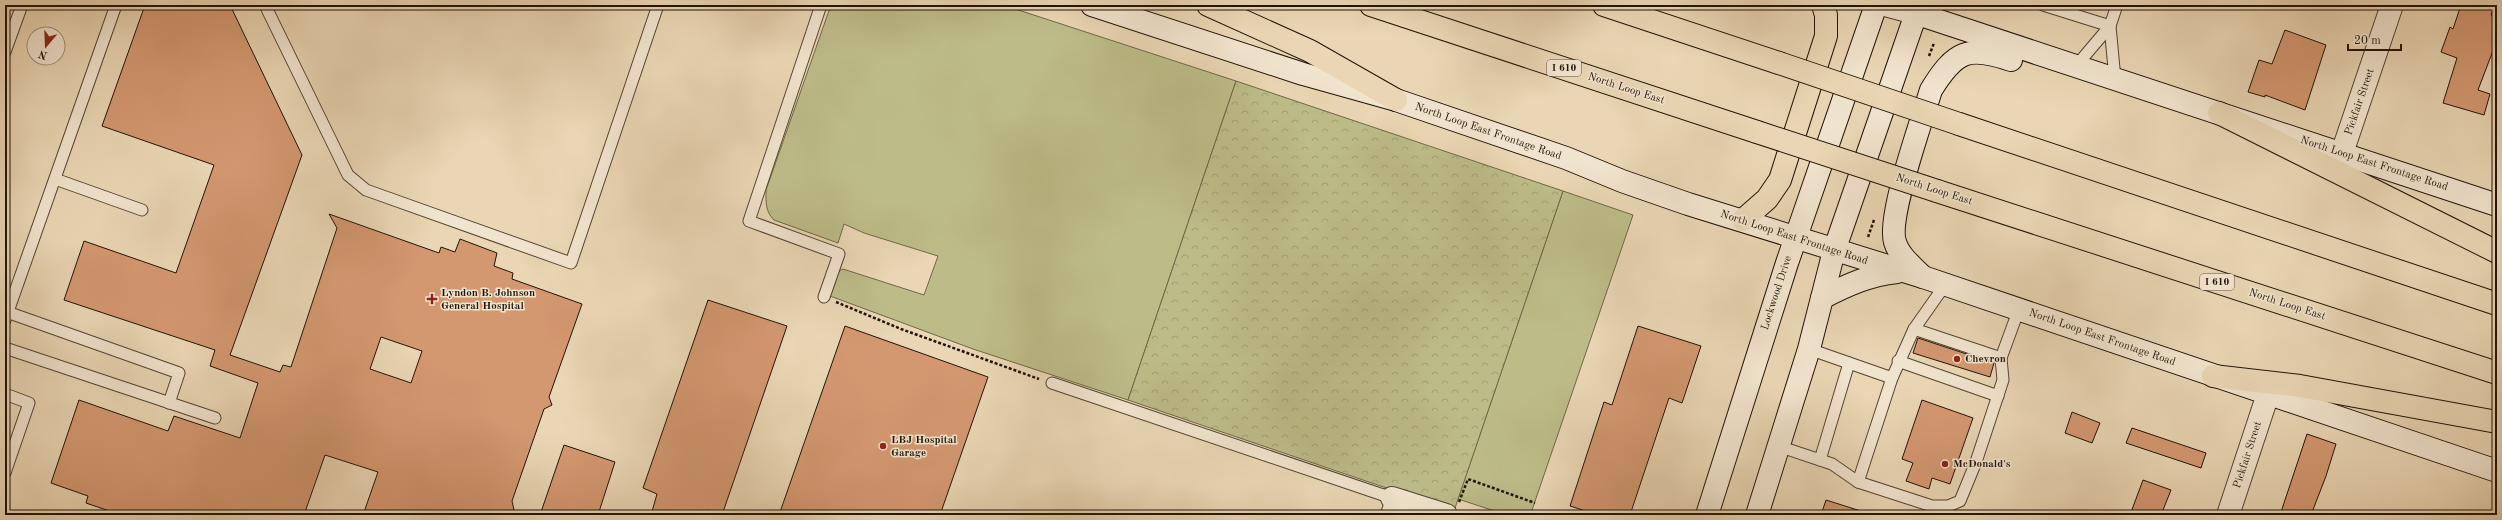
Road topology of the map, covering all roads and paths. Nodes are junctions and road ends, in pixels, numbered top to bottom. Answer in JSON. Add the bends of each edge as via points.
{"nodes":[{"id":1,"x":22,"y":5,"type":"edge"},
{"id":2,"x":116,"y":5,"type":"edge"},
{"id":3,"x":265,"y":5,"type":"edge"},
{"id":4,"x":658,"y":5,"type":"edge"},
{"id":5,"x":821,"y":5,"type":"edge"},
{"id":6,"x":1092,"y":5,"type":"edge"},
{"id":7,"x":1208,"y":5,"type":"edge"},
{"id":8,"x":1371,"y":5,"type":"edge"},
{"id":9,"x":1604,"y":5,"type":"edge"},
{"id":10,"x":1823,"y":5,"type":"edge"},
{"id":11,"x":1876,"y":5,"type":"edge"},
{"id":12,"x":1885,"y":5,"type":"edge"},
{"id":13,"x":2043,"y":5,"type":"edge"},
{"id":14,"x":2117,"y":5,"type":"edge"},
{"id":15,"x":2392,"y":5,"type":"edge"},
{"id":16,"x":1917,"y":9,"type":"edge"},
{"id":17,"x":2110,"y":26,"type":"junction"},
{"id":18,"x":5,"y":52,"type":"edge"},
{"id":19,"x":2076,"y":66,"type":"junction"},
{"id":20,"x":2115,"y":79,"type":"junction"},
{"id":21,"x":1396,"y":100,"type":"junction"},
{"id":22,"x":2219,"y":114,"type":"junction"},
{"id":23,"x":2342,"y":153,"type":"junction"},
{"id":24,"x":55,"y":179,"type":"junction"},
{"id":25,"x":2497,"y":205,"type":"edge"},
{"id":26,"x":142,"y":210,"type":"dead end"},
{"id":27,"x":1743,"y":220,"type":"junction"},
{"id":28,"x":1795,"y":238,"type":"junction"},
{"id":29,"x":1834,"y":251,"type":"junction"},
{"id":30,"x":2497,"y":252,"type":"edge"},
{"id":31,"x":1914,"y":274,"type":"junction"},
{"id":32,"x":1945,"y":285,"type":"junction"},
{"id":33,"x":824,"y":297,"type":"joint"},
{"id":34,"x":1822,"y":298,"type":"junction"},
{"id":35,"x":2497,"y":304,"type":"edge"},
{"id":36,"x":2019,"y":309,"type":"junction"},
{"id":37,"x":6,"y":316,"type":"edge"},
{"id":38,"x":1914,"y":330,"type":"junction"},
{"id":39,"x":5,"y":348,"type":"edge"},
{"id":40,"x":1809,"y":349,"type":"junction"},
{"id":41,"x":2001,"y":358,"type":"junction"},
{"id":42,"x":1898,"y":361,"type":"junction"},
{"id":43,"x":1849,"y":363,"type":"junction"},
{"id":44,"x":2497,"y":373,"type":"edge"},
{"id":45,"x":2213,"y":376,"type":"junction"},
{"id":46,"x":1892,"y":378,"type":"junction"},
{"id":47,"x":1052,"y":383,"type":"joint"},
{"id":48,"x":5,"y":394,"type":"edge"},
{"id":49,"x":2268,"y":394,"type":"junction"},
{"id":50,"x":1998,"y":396,"type":"junction"},
{"id":51,"x":169,"y":403,"type":"junction"},
{"id":52,"x":215,"y":418,"type":"dead end"},
{"id":53,"x":2497,"y":422,"type":"edge"},
{"id":54,"x":1778,"y":446,"type":"junction"},
{"id":55,"x":1820,"y":460,"type":"junction"},
{"id":56,"x":2497,"y":470,"type":"edge"},
{"id":57,"x":5,"y":473,"type":"edge"},
{"id":58,"x":1858,"y":482,"type":"junction"},
{"id":59,"x":1535,"y":503,"type":"dead end"},
{"id":60,"x":1389,"y":506,"type":"edge"},
{"id":61,"x":1452,"y":511,"type":"edge"},
{"id":62,"x":1707,"y":515,"type":"edge"},
{"id":63,"x":1757,"y":515,"type":"edge"},
{"id":64,"x":2228,"y":515,"type":"edge"}],
"edges":[{"from":1,"to":18,"type":"lane"},
{"from":2,"to":24,"type":"lane"},
{"from":3,"to":4,"type":"lane","via":[[348,175],[357,184],[366,190],[571,263]]},
{"from":5,"to":33,"type":"lane","via":[[749,221],[839,254]]},
{"from":6,"to":21,"type":"main road","name":"North Loop East Frontage Road","via":[[1303,74]]},
{"from":7,"to":21,"type":"highway","via":[[1310,51]]},
{"from":8,"to":44,"type":"highway","name":"North Loop East","number":"I 610","bridge":true},
{"from":9,"to":35,"type":"highway","bridge":true},
{"from":10,"to":27,"type":"highway","via":[[1826,15],[1826,36],[1786,164],[1773,192]]},
{"from":11,"to":28,"type":"main road","name":"Lockwood Drive"},
{"from":12,"to":16,"type":"main road","name":"North Loop East Frontage Road"},
{"from":13,"to":17,"type":"lane"},
{"from":14,"to":17,"type":"lane"},
{"from":15,"to":23,"type":"main road","name":"Pickfair Street"},
{"from":16,"to":19,"type":"main road","name":"North Loop East Frontage Road"},
{"from":16,"to":29,"type":"main road"},
{"from":17,"to":19,"type":"lane"},
{"from":17,"to":20,"type":"lane"},
{"from":19,"to":20,"type":"main road","name":"North Loop East Frontage Road"},
{"from":19,"to":31,"type":"main road","via":[[2047,72],[1994,54],[1976,51],[1960,57],[1941,75],[1931,90],[1893,219],[1892,229],[1898,250]]},
{"from":20,"to":22,"type":"main road","name":"North Loop East Frontage Road"},
{"from":21,"to":27,"type":"main road","name":"North Loop East Frontage Road","via":[[1566,158],[1688,204]]},
{"from":22,"to":23,"type":"main road","name":"North Loop East Frontage Road"},
{"from":22,"to":30,"type":"highway"},
{"from":23,"to":25,"type":"main road","name":"North Loop East Frontage Road"},
{"from":24,"to":26,"type":"lane"},
{"from":24,"to":37,"type":"lane"},
{"from":27,"to":28,"type":"main road","name":"North Loop East Frontage Road"},
{"from":28,"to":29,"type":"main road","name":"North Loop East Frontage Road"},
{"from":28,"to":62,"type":"main road","name":"Lockwood Drive"},
{"from":29,"to":31,"type":"main road","name":"North Loop East Frontage Road"},
{"from":29,"to":34,"type":"main road"},
{"from":31,"to":32,"type":"main road","name":"North Loop East Frontage Road"},
{"from":31,"to":34,"type":"main road","via":[[1876,275],[1856,281]]},
{"from":32,"to":36,"type":"main road","name":"North Loop East Frontage Road"},
{"from":32,"to":38,"type":"lane"},
{"from":33,"to":47,"type":"path","via":[[900,329]]},
{"from":34,"to":40,"type":"main road"},
{"from":36,"to":41,"type":"lane"},
{"from":36,"to":45,"type":"main road","name":"North Loop East Frontage Road"},
{"from":37,"to":51,"type":"lane","via":[[179,373]]},
{"from":38,"to":41,"type":"lane"},
{"from":38,"to":42,"type":"lane"},
{"from":39,"to":51,"type":"lane"},
{"from":40,"to":43,"type":"lane"},
{"from":40,"to":54,"type":"main road"},
{"from":41,"to":50,"type":"lane","via":[[2003,380]]},
{"from":42,"to":46,"type":"lane"},
{"from":42,"to":50,"type":"lane"},
{"from":43,"to":46,"type":"lane"},
{"from":43,"to":55,"type":"lane"},
{"from":45,"to":49,"type":"main road","name":"North Loop East Frontage Road"},
{"from":45,"to":53,"type":"highway","via":[[2300,386]]},
{"from":46,"to":58,"type":"lane"},
{"from":47,"to":60,"type":"lane"},
{"from":48,"to":57,"type":"lane","via":[[29,403]]},
{"from":49,"to":56,"type":"main road","name":"North Loop East Frontage Road"},
{"from":49,"to":64,"type":"main road","name":"Pickfair Street"},
{"from":50,"to":58,"type":"lane","via":[[1960,501],[1955,504],[1932,506]]},
{"from":51,"to":52,"type":"lane"},
{"from":54,"to":55,"type":"lane"},
{"from":54,"to":63,"type":"main road"},
{"from":55,"to":58,"type":"lane","via":[[1832,464]]},
{"from":59,"to":61,"type":"path","via":[[1468,479]]},
{"from":60,"to":61,"type":"main road"}]}
